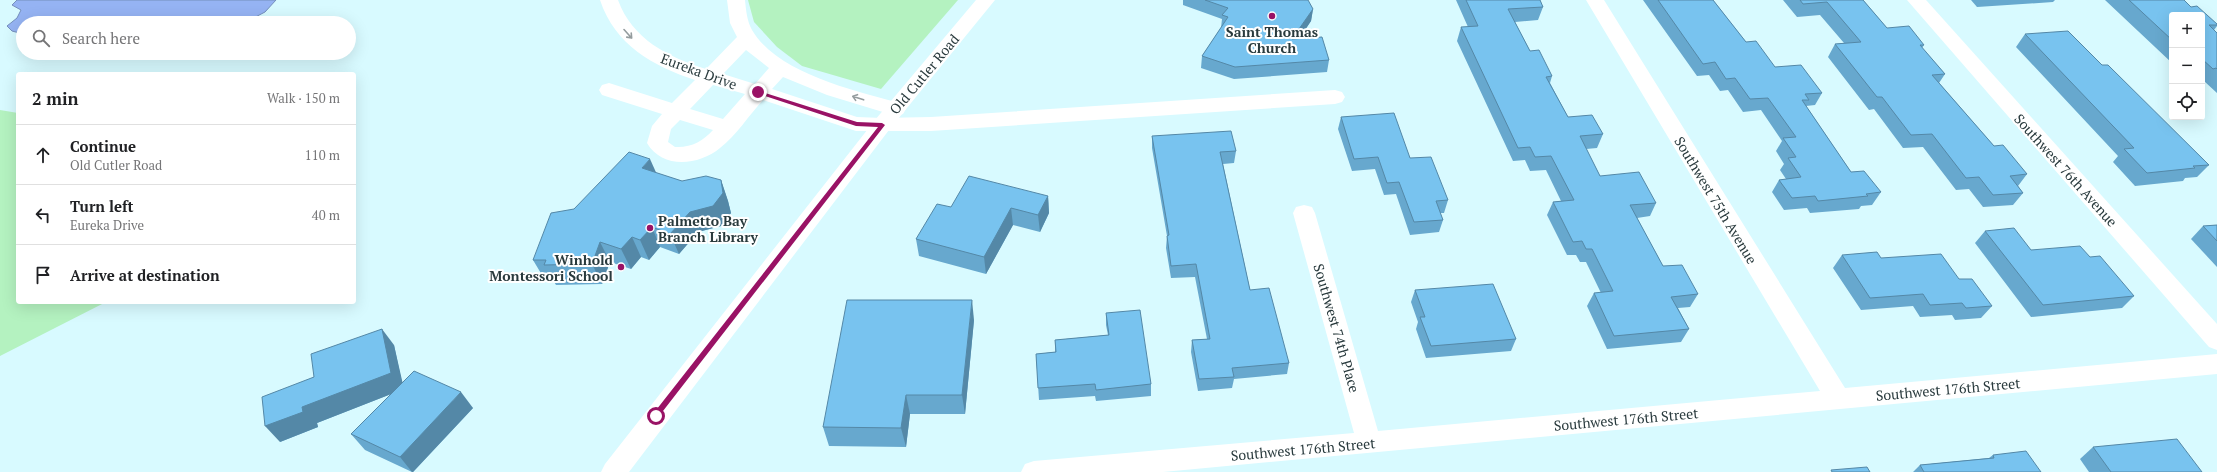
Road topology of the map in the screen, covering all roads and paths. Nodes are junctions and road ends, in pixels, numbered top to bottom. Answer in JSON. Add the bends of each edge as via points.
{"nodes":[{"id":1,"x":609,"y":0,"type":"edge"},
{"id":2,"x":736,"y":0,"type":"edge"},
{"id":3,"x":986,"y":0,"type":"edge"},
{"id":4,"x":1595,"y":0,"type":"edge"},
{"id":5,"x":1916,"y":0,"type":"edge"},
{"id":6,"x":747,"y":38,"type":"junction"},
{"id":7,"x":780,"y":68,"type":"junction"},
{"id":8,"x":708,"y":76,"type":"junction"},
{"id":9,"x":609,"y":90,"type":"dead end"},
{"id":10,"x":758,"y":92,"type":"junction"},
{"id":11,"x":1334,"y":97,"type":"dead end"},
{"id":12,"x":676,"y":110,"type":"junction"},
{"id":13,"x":889,"y":117,"type":"junction"},
{"id":14,"x":726,"y":127,"type":"junction"},
{"id":15,"x":1304,"y":213,"type":"dead end"},
{"id":16,"x":2217,"y":340,"type":"edge"},
{"id":17,"x":2217,"y":364,"type":"edge"},
{"id":18,"x":1838,"y":399,"type":"junction"},
{"id":19,"x":1369,"y":443,"type":"junction"},
{"id":20,"x":1179,"y":466,"type":"edge"},
{"id":21,"x":614,"y":472,"type":"edge"},
{"id":22,"x":1034,"y":472,"type":"edge"}],
"edges":[{"from":1,"to":8,"type":"street","name":"Eureka Drive","one_way":true,"via":[[622,28],[644,49],[671,63]]},
{"from":2,"to":6,"type":"street","via":[[739,21]]},
{"from":3,"to":13,"type":"street","name":"Old Cutler Road"},
{"from":4,"to":18,"type":"street","name":"Southwest 75th Avenue"},
{"from":5,"to":16,"type":"street","name":"Southwest 76th Avenue"},
{"from":6,"to":7,"type":"street"},
{"from":6,"to":8,"type":"street"},
{"from":7,"to":10,"type":"street"},
{"from":13,"to":7,"type":"street","one_way":true},
{"from":8,"to":10,"type":"street","name":"Eureka Drive"},
{"from":8,"to":12,"type":"street"},
{"from":9,"to":12,"type":"street"},
{"from":10,"to":13,"type":"street","name":"Eureka Drive","via":[[856,124]]},
{"from":10,"to":14,"type":"street"},
{"from":11,"to":13,"type":"street"},
{"from":12,"to":14,"type":"street"},
{"from":12,"to":14,"type":"street","via":[[658,134],[657,143],[668,153],[680,155],[704,149]]},
{"from":13,"to":21,"type":"street","name":"Old Cutler Road"},
{"from":15,"to":19,"type":"street","name":"Southwest 74th Place"},
{"from":17,"to":18,"type":"street","name":"Southwest 176th Street"},
{"from":18,"to":19,"type":"street","name":"Southwest 176th Street"},
{"from":19,"to":20,"type":"street","name":"Southwest 176th Street"},
{"from":20,"to":22,"type":"street","name":"Southwest 176th Street"}]}
